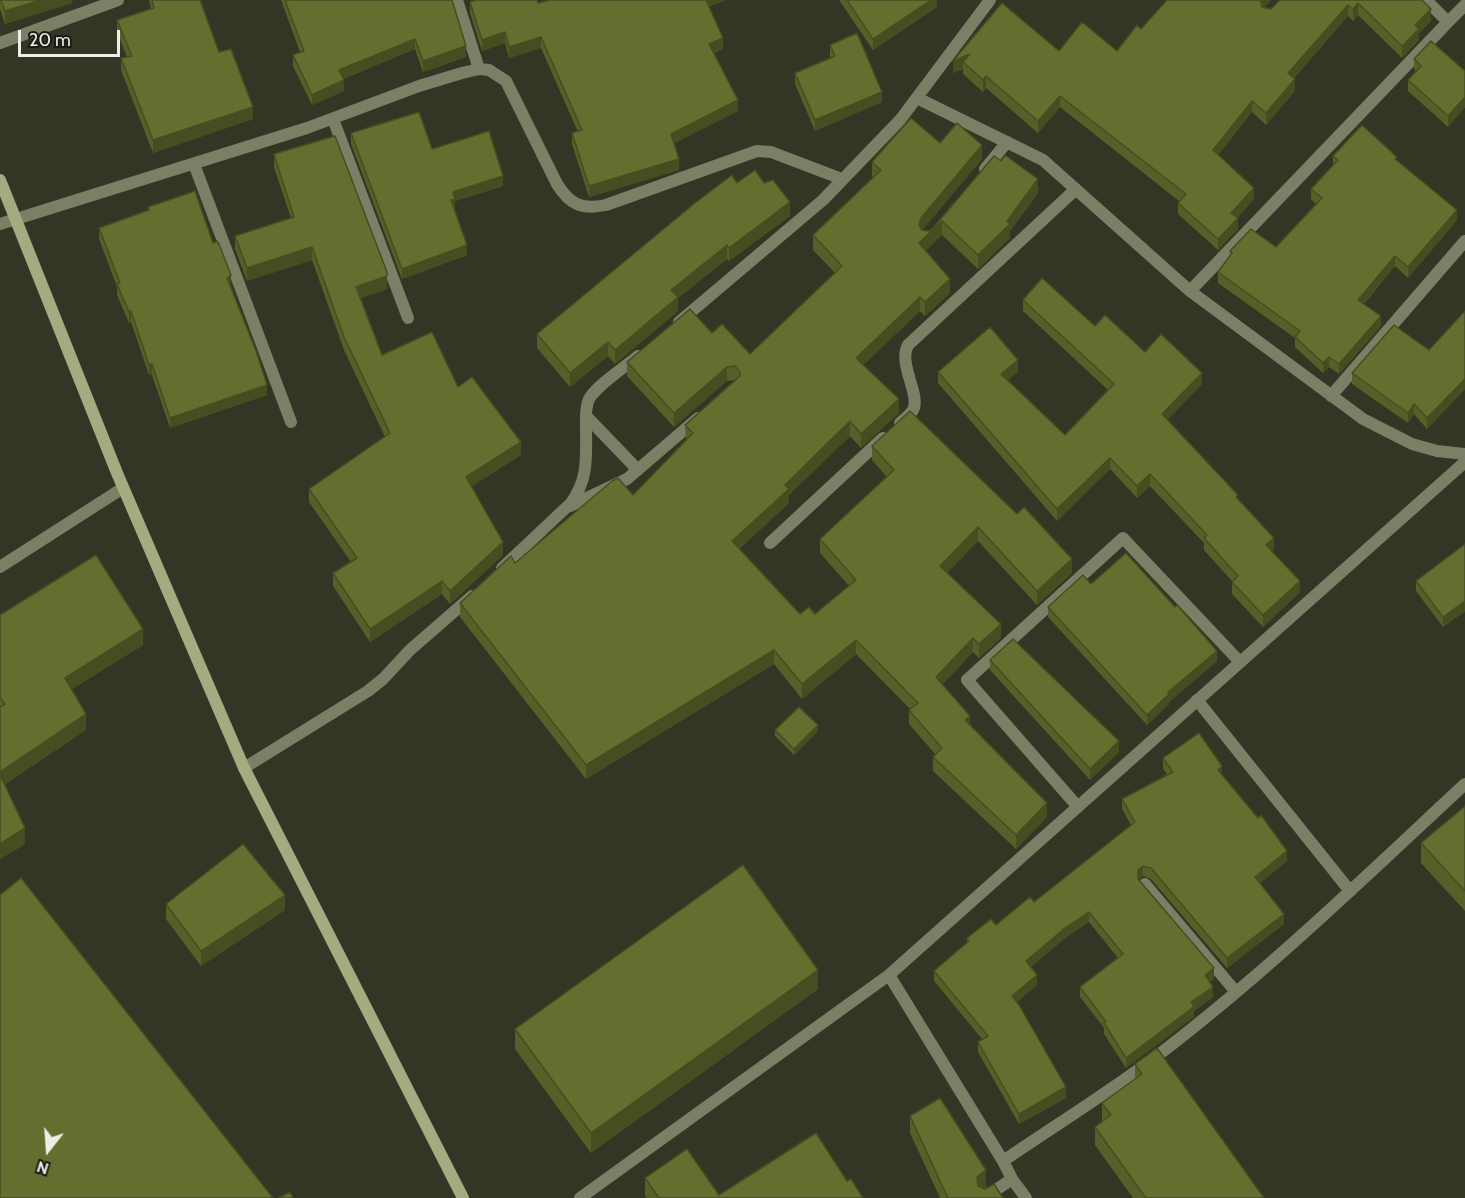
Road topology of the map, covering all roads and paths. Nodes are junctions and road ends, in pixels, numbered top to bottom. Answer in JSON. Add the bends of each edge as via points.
{"nodes":[{"id":1,"x":118,"y":0,"type":"edge"},
{"id":2,"x":457,"y":0,"type":"edge"},
{"id":3,"x":990,"y":0,"type":"edge"},
{"id":4,"x":1426,"y":0,"type":"edge"},
{"id":5,"x":1465,"y":5,"type":"edge"},
{"id":6,"x":1448,"y":22,"type":"junction"},
{"id":7,"x":0,"y":43,"type":"edge"},
{"id":8,"x":479,"y":69,"type":"junction"},
{"id":9,"x":917,"y":98,"type":"junction"},
{"id":10,"x":333,"y":119,"type":"junction"},
{"id":11,"x":1007,"y":142,"type":"junction"},
{"id":12,"x":194,"y":164,"type":"junction"},
{"id":13,"x":978,"y":177,"type":"edge"},
{"id":14,"x":842,"y":179,"type":"junction"},
{"id":15,"x":0,"y":180,"type":"edge"},
{"id":16,"x":1076,"y":189,"type":"junction"},
{"id":17,"x":16,"y":220,"type":"junction"},
{"id":18,"x":0,"y":224,"type":"edge"},
{"id":19,"x":1465,"y":241,"type":"edge"},
{"id":20,"x":1190,"y":291,"type":"junction"},
{"id":21,"x":408,"y":318,"type":"dead end"},
{"id":22,"x":669,"y":330,"type":"edge"},
{"id":23,"x":651,"y":346,"type":"edge"},
{"id":24,"x":1331,"y":396,"type":"junction"},
{"id":25,"x":706,"y":410,"type":"edge"},
{"id":26,"x":586,"y":416,"type":"junction"},
{"id":27,"x":291,"y":422,"type":"dead end"},
{"id":28,"x":1465,"y":454,"type":"edge"},
{"id":29,"x":1465,"y":462,"type":"edge"},
{"id":30,"x":638,"y":470,"type":"junction"},
{"id":31,"x":123,"y":488,"type":"junction"},
{"id":32,"x":566,"y":507,"type":"junction"},
{"id":33,"x":770,"y":543,"type":"dead end"},
{"id":34,"x":0,"y":567,"type":"edge"},
{"id":35,"x":1240,"y":662,"type":"junction"},
{"id":36,"x":1197,"y":700,"type":"junction"},
{"id":37,"x":244,"y":768,"type":"junction"},
{"id":38,"x":1465,"y":784,"type":"edge"},
{"id":39,"x":1078,"y":807,"type":"junction"},
{"id":40,"x":1145,"y":884,"type":"edge"},
{"id":41,"x":1350,"y":891,"type":"junction"},
{"id":42,"x":889,"y":975,"type":"junction"},
{"id":43,"x":1236,"y":992,"type":"junction"},
{"id":44,"x":1003,"y":1161,"type":"junction"},
{"id":45,"x":1012,"y":1179,"type":"junction"},
{"id":46,"x":463,"y":1198,"type":"edge"},
{"id":47,"x":580,"y":1198,"type":"edge"},
{"id":48,"x":984,"y":1198,"type":"edge"},
{"id":49,"x":1026,"y":1198,"type":"edge"}],
"edges":[{"from":1,"to":7,"type":"street"},
{"from":2,"to":8,"type":"street"},
{"from":3,"to":9,"type":"street"},
{"from":4,"to":6,"type":"street"},
{"from":5,"to":6,"type":"street"},
{"from":6,"to":20,"type":"street"},
{"from":8,"to":10,"type":"street","via":[[419,86]]},
{"from":8,"to":14,"type":"street","via":[[496,74],[509,85],[557,184],[565,197],[582,207],[606,205],[757,151],[771,152]]},
{"from":9,"to":11,"type":"street"},
{"from":9,"to":14,"type":"street"},
{"from":10,"to":12,"type":"street"},
{"from":10,"to":21,"type":"street"},
{"from":11,"to":13,"type":"street"},
{"from":11,"to":16,"type":"street","via":[[1043,160]]},
{"from":12,"to":17,"type":"street"},
{"from":12,"to":27,"type":"street"},
{"from":14,"to":22,"type":"street","via":[[791,228]]},
{"from":15,"to":17,"type":"street"},
{"from":16,"to":20,"type":"street"},
{"from":16,"to":33,"type":"street","via":[[908,345],[906,360],[914,403],[911,413]]},
{"from":17,"to":18,"type":"street"},
{"from":17,"to":31,"type":"street"},
{"from":19,"to":24,"type":"street"},
{"from":20,"to":24,"type":"street"},
{"from":23,"to":26,"type":"street","via":[[595,392]]},
{"from":24,"to":28,"type":"street","via":[[1399,439],[1425,448]]},
{"from":25,"to":30,"type":"street"},
{"from":26,"to":30,"type":"street"},
{"from":26,"to":32,"type":"street","via":[[583,483]]},
{"from":29,"to":35,"type":"street"},
{"from":30,"to":32,"type":"street"},
{"from":31,"to":34,"type":"street"},
{"from":31,"to":37,"type":"street"},
{"from":32,"to":37,"type":"street","via":[[383,679]]},
{"from":35,"to":36,"type":"street"},
{"from":35,"to":39,"type":"street","via":[[1123,538],[968,680]]},
{"from":36,"to":39,"type":"street"},
{"from":36,"to":41,"type":"street"},
{"from":37,"to":46,"type":"street"},
{"from":38,"to":41,"type":"street"},
{"from":39,"to":42,"type":"street"},
{"from":40,"to":43,"type":"street"},
{"from":41,"to":43,"type":"street"},
{"from":42,"to":44,"type":"street"},
{"from":42,"to":47,"type":"street"},
{"from":43,"to":44,"type":"street","via":[[1156,1056]]},
{"from":44,"to":45,"type":"street"},
{"from":45,"to":48,"type":"street"},
{"from":45,"to":49,"type":"street"}]}
